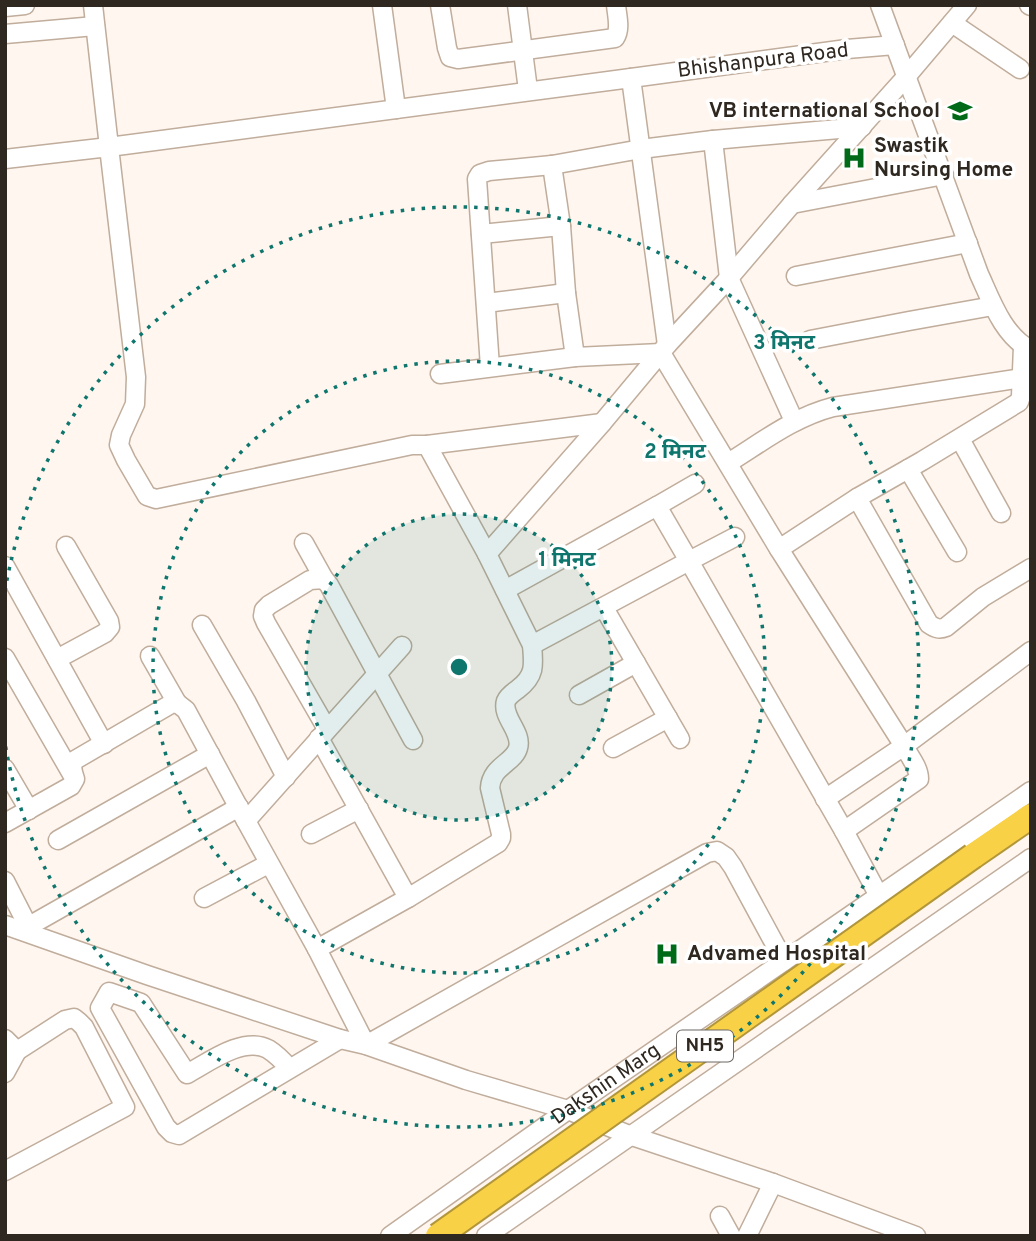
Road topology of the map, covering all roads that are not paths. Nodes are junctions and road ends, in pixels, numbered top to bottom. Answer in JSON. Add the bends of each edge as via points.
{"nodes":[{"id":1,"x":25,"y":5,"type":"edge"},
{"id":2,"x":93,"y":5,"type":"edge"},
{"id":3,"x":382,"y":5,"type":"edge"},
{"id":4,"x":440,"y":5,"type":"edge"},
{"id":5,"x":517,"y":5,"type":"edge"},
{"id":6,"x":616,"y":5,"type":"edge"},
{"id":7,"x":880,"y":5,"type":"edge"},
{"id":8,"x":967,"y":5,"type":"edge"},
{"id":9,"x":5,"y":7,"type":"edge"},
{"id":10,"x":952,"y":23,"type":"junction"},
{"id":11,"x":95,"y":26,"type":"junction"},
{"id":12,"x":5,"y":34,"type":"edge"},
{"id":13,"x":895,"y":45,"type":"junction"},
{"id":14,"x":524,"y":49,"type":"junction"},
{"id":15,"x":1020,"y":69,"type":"dead end"},
{"id":16,"x":906,"y":77,"type":"junction"},
{"id":17,"x":631,"y":78,"type":"junction"},
{"id":18,"x":528,"y":90,"type":"junction"},
{"id":19,"x":396,"y":109,"type":"junction"},
{"id":20,"x":862,"y":127,"type":"junction"},
{"id":21,"x":713,"y":140,"type":"junction"},
{"id":22,"x":109,"y":147,"type":"junction"},
{"id":23,"x":641,"y":149,"type":"junction"},
{"id":24,"x":5,"y":159,"type":"edge"},
{"id":25,"x":552,"y":165,"type":"junction"},
{"id":26,"x":944,"y":175,"type":"junction"},
{"id":27,"x":792,"y":204,"type":"junction"},
{"id":28,"x":561,"y":226,"type":"junction"},
{"id":29,"x":481,"y":234,"type":"junction"},
{"id":30,"x":968,"y":243,"type":"junction"},
{"id":31,"x":796,"y":276,"type":"dead end"},
{"id":32,"x":729,"y":278,"type":"junction"},
{"id":33,"x":566,"y":293,"type":"junction"},
{"id":34,"x":486,"y":303,"type":"junction"},
{"id":35,"x":993,"y":306,"type":"junction"},
{"id":36,"x":810,"y":340,"type":"dead end"},
{"id":37,"x":1027,"y":348,"type":"edge"},
{"id":38,"x":664,"y":349,"type":"junction"},
{"id":39,"x":575,"y":357,"type":"junction"},
{"id":40,"x":491,"y":367,"type":"junction"},
{"id":41,"x":440,"y":374,"type":"dead end"},
{"id":42,"x":1022,"y":378,"type":"junction"},
{"id":43,"x":794,"y":421,"type":"junction"},
{"id":44,"x":602,"y":423,"type":"junction"},
{"id":45,"x":960,"y":439,"type":"junction"},
{"id":46,"x":427,"y":445,"type":"junction"},
{"id":47,"x":728,"y":463,"type":"junction"},
{"id":48,"x":908,"y":469,"type":"junction"},
{"id":49,"x":695,"y":484,"type":"dead end"},
{"id":50,"x":858,"y":498,"type":"junction"},
{"id":51,"x":657,"y":506,"type":"junction"},
{"id":52,"x":1002,"y":513,"type":"dead end"},
{"id":53,"x":735,"y":537,"type":"dead end"},
{"id":54,"x":304,"y":543,"type":"dead end"},
{"id":55,"x":66,"y":546,"type":"dead end"},
{"id":56,"x":779,"y":549,"type":"junction"},
{"id":57,"x":957,"y":552,"type":"dead end"},
{"id":58,"x":487,"y":554,"type":"junction"},
{"id":59,"x":689,"y":561,"type":"junction"},
{"id":60,"x":1031,"y":568,"type":"edge"},
{"id":61,"x":7,"y":572,"type":"edge"},
{"id":62,"x":324,"y":579,"type":"junction"},
{"id":63,"x":505,"y":590,"type":"junction"},
{"id":64,"x":604,"y":608,"type":"junction"},
{"id":65,"x":202,"y":625,"type":"dead end"},
{"id":66,"x":532,"y":645,"type":"junction"},
{"id":67,"x":402,"y":646,"type":"dead end"},
{"id":68,"x":1031,"y":651,"type":"edge"},
{"id":69,"x":150,"y":656,"type":"dead end"},
{"id":70,"x":5,"y":658,"type":"edge"},
{"id":71,"x":57,"y":659,"type":"junction"},
{"id":72,"x":636,"y":663,"type":"junction"},
{"id":73,"x":376,"y":674,"type":"junction"},
{"id":74,"x":579,"y":695,"type":"dead end"},
{"id":75,"x":177,"y":703,"type":"junction"},
{"id":76,"x":668,"y":718,"type":"junction"},
{"id":77,"x":323,"y":734,"type":"junction"},
{"id":78,"x":680,"y":739,"type":"dead end"},
{"id":79,"x":413,"y":740,"type":"dead end"},
{"id":80,"x":104,"y":744,"type":"junction"},
{"id":81,"x":904,"y":746,"type":"junction"},
{"id":82,"x":613,"y":748,"type":"dead end"},
{"id":83,"x":210,"y":754,"type":"junction"},
{"id":84,"x":5,"y":769,"type":"edge"},
{"id":85,"x":286,"y":777,"type":"junction"},
{"id":86,"x":75,"y":779,"type":"junction"},
{"id":87,"x":1031,"y":791,"type":"edge"},
{"id":88,"x":825,"y":799,"type":"junction"},
{"id":89,"x":359,"y":809,"type":"junction"},
{"id":90,"x":29,"y":810,"type":"junction"},
{"id":91,"x":242,"y":814,"type":"junction"},
{"id":92,"x":1031,"y":816,"type":"edge"},
{"id":93,"x":5,"y":823,"type":"edge"},
{"id":94,"x":844,"y":831,"type":"junction"},
{"id":95,"x":311,"y":834,"type":"dead end"},
{"id":96,"x":1031,"y":835,"type":"edge"},
{"id":97,"x":58,"y":840,"type":"dead end"},
{"id":98,"x":1031,"y":858,"type":"edge"},
{"id":99,"x":977,"y":862,"type":"junction"},
{"id":100,"x":268,"y":864,"type":"junction"},
{"id":101,"x":5,"y":881,"type":"edge"},
{"id":102,"x":879,"y":895,"type":"junction"},
{"id":103,"x":204,"y":898,"type":"dead end"},
{"id":104,"x":408,"y":898,"type":"junction"},
{"id":105,"x":18,"y":927,"type":"edge"},
{"id":106,"x":317,"y":949,"type":"junction"},
{"id":107,"x":785,"y":961,"type":"junction"},
{"id":108,"x":119,"y":965,"type":"junction"},
{"id":109,"x":109,"y":992,"type":"junction"},
{"id":110,"x":340,"y":1039,"type":"junction"},
{"id":111,"x":11,"y":1045,"type":"edge"},
{"id":112,"x":366,"y":1045,"type":"junction"},
{"id":113,"x":289,"y":1068,"type":"junction"},
{"id":114,"x":5,"y":1073,"type":"edge"},
{"id":115,"x":568,"y":1110,"type":"junction"},
{"id":116,"x":629,"y":1135,"type":"junction"},
{"id":117,"x":5,"y":1171,"type":"edge"},
{"id":118,"x":773,"y":1184,"type":"junction"},
{"id":119,"x":720,"y":1216,"type":"dead end"},
{"id":120,"x":390,"y":1236,"type":"edge"},
{"id":121,"x":438,"y":1236,"type":"edge"},
{"id":122,"x":465,"y":1236,"type":"edge"},
{"id":123,"x":486,"y":1236,"type":"edge"},
{"id":124,"x":731,"y":1236,"type":"edge"},
{"id":125,"x":747,"y":1236,"type":"edge"},
{"id":126,"x":916,"y":1236,"type":"edge"}],
"edges":[{"from":1,"to":9,"type":"street"},
{"from":2,"to":11,"type":"street"},
{"from":3,"to":19,"type":"street"},
{"from":4,"to":14,"type":"street","via":[[450,57]]},
{"from":5,"to":14,"type":"street"},
{"from":6,"to":14,"type":"street","via":[[615,38]]},
{"from":7,"to":13,"type":"street"},
{"from":8,"to":10,"type":"street"},
{"from":10,"to":15,"type":"street"},
{"from":10,"to":16,"type":"street"},
{"from":11,"to":12,"type":"street"},
{"from":11,"to":22,"type":"street"},
{"from":13,"to":16,"type":"street"},
{"from":13,"to":17,"type":"street","name":"Bhishanpura Road"},
{"from":14,"to":18,"type":"street"},
{"from":16,"to":20,"type":"street"},
{"from":16,"to":26,"type":"street"},
{"from":17,"to":18,"type":"street","name":"Bhishanpura Road"},
{"from":17,"to":23,"type":"street"},
{"from":18,"to":19,"type":"street","name":"Bhishanpura Road"},
{"from":19,"to":22,"type":"street","name":"Bhishanpura Road"},
{"from":20,"to":21,"type":"street"},
{"from":20,"to":27,"type":"street"},
{"from":21,"to":23,"type":"street"},
{"from":21,"to":32,"type":"street"},
{"from":22,"to":24,"type":"street","name":"Bhishanpura Road"},
{"from":22,"to":46,"type":"street","via":[[136,377],[135,404],[119,445],[147,496],[156,499]]},
{"from":23,"to":25,"type":"street"},
{"from":23,"to":38,"type":"street"},
{"from":25,"to":28,"type":"street"},
{"from":25,"to":29,"type":"street","via":[[480,174]]},
{"from":26,"to":27,"type":"street"},
{"from":26,"to":30,"type":"street"},
{"from":27,"to":32,"type":"street"},
{"from":28,"to":29,"type":"street"},
{"from":28,"to":33,"type":"street"},
{"from":29,"to":34,"type":"street"},
{"from":30,"to":31,"type":"street"},
{"from":30,"to":35,"type":"street"},
{"from":32,"to":38,"type":"street"},
{"from":32,"to":43,"type":"street"},
{"from":33,"to":34,"type":"street"},
{"from":33,"to":39,"type":"street"},
{"from":34,"to":40,"type":"street"},
{"from":35,"to":36,"type":"street"},
{"from":35,"to":37,"type":"street"},
{"from":37,"to":42,"type":"street"},
{"from":38,"to":39,"type":"street"},
{"from":38,"to":44,"type":"street"},
{"from":38,"to":47,"type":"street"},
{"from":39,"to":40,"type":"street"},
{"from":40,"to":41,"type":"street"},
{"from":42,"to":43,"type":"street","via":[[833,407]]},
{"from":42,"to":45,"type":"street","via":[[1019,402]]},
{"from":43,"to":47,"type":"street"},
{"from":44,"to":46,"type":"street"},
{"from":44,"to":58,"type":"street"},
{"from":45,"to":48,"type":"street"},
{"from":45,"to":52,"type":"street"},
{"from":46,"to":58,"type":"street"},
{"from":47,"to":56,"type":"street"},
{"from":48,"to":50,"type":"street"},
{"from":48,"to":57,"type":"street"},
{"from":49,"to":51,"type":"street"},
{"from":50,"to":56,"type":"street"},
{"from":50,"to":60,"type":"street","via":[[935,628],[946,627],[983,597]]},
{"from":51,"to":59,"type":"street"},
{"from":51,"to":63,"type":"street"},
{"from":53,"to":59,"type":"street"},
{"from":54,"to":62,"type":"street"},
{"from":55,"to":71,"type":"street","via":[[110,626]]},
{"from":56,"to":81,"type":"street"},
{"from":58,"to":63,"type":"street"},
{"from":59,"to":64,"type":"street"},
{"from":59,"to":88,"type":"street"},
{"from":61,"to":71,"type":"street"},
{"from":62,"to":73,"type":"street"},
{"from":62,"to":77,"type":"street","via":[[310,580],[264,610],[263,616]]},
{"from":63,"to":66,"type":"street"},
{"from":64,"to":66,"type":"street"},
{"from":64,"to":72,"type":"street"},
{"from":65,"to":85,"type":"street"},
{"from":66,"to":104,"type":"street","via":[[532,673],[505,704],[519,747],[490,782],[501,838]]},
{"from":67,"to":73,"type":"street"},
{"from":68,"to":81,"type":"street"},
{"from":69,"to":75,"type":"street"},
{"from":70,"to":86,"type":"street"},
{"from":71,"to":80,"type":"street"},
{"from":72,"to":74,"type":"street"},
{"from":72,"to":76,"type":"street"},
{"from":73,"to":77,"type":"street"},
{"from":73,"to":79,"type":"street"},
{"from":75,"to":80,"type":"street"},
{"from":75,"to":83,"type":"street","via":[[186,710]]},
{"from":76,"to":78,"type":"street"},
{"from":76,"to":82,"type":"street"},
{"from":77,"to":85,"type":"street"},
{"from":77,"to":89,"type":"street"},
{"from":80,"to":86,"type":"street","via":[[75,760]]},
{"from":81,"to":88,"type":"street"},
{"from":81,"to":94,"type":"street","via":[[919,779]]},
{"from":83,"to":91,"type":"street"},
{"from":83,"to":97,"type":"street"},
{"from":84,"to":90,"type":"street"},
{"from":85,"to":91,"type":"street"},
{"from":86,"to":90,"type":"street","via":[[71,786]]},
{"from":87,"to":102,"type":"street","name":"Dakshin Marg"},
{"from":88,"to":94,"type":"street"},
{"from":89,"to":95,"type":"street"},
{"from":89,"to":104,"type":"street"},
{"from":90,"to":93,"type":"street"},
{"from":91,"to":100,"type":"street"},
{"from":91,"to":105,"type":"street"},
{"from":92,"to":99,"type":"highway","number":"NH5"},
{"from":94,"to":102,"type":"street"},
{"from":96,"to":99,"type":"highway","name":"Dakshin Marg","number":"NH5"},
{"from":98,"to":116,"type":"street"},
{"from":99,"to":121,"type":"highway","number":"NH5","bridge":true},
{"from":99,"to":122,"type":"highway","name":"Dakshin Marg","number":"NH5"},
{"from":100,"to":103,"type":"street"},
{"from":100,"to":106,"type":"street"},
{"from":101,"to":105,"type":"street"},
{"from":102,"to":107,"type":"street","name":"Dakshin Marg"},
{"from":104,"to":106,"type":"street"},
{"from":105,"to":108,"type":"street"},
{"from":106,"to":112,"type":"street"},
{"from":107,"to":112,"type":"street","via":[[726,857],[717,851],[707,853]]},
{"from":107,"to":115,"type":"street","name":"Dakshin Marg"},
{"from":108,"to":109,"type":"street"},
{"from":108,"to":110,"type":"street"},
{"from":109,"to":113,"type":"street","via":[[141,1003],[187,1074],[246,1045],[267,1049]]},
{"from":109,"to":113,"type":"street","via":[[100,1008],[172,1133],[178,1135]]},
{"from":110,"to":112,"type":"street"},
{"from":110,"to":113,"type":"street"},
{"from":111,"to":114,"type":"street"},
{"from":111,"to":117,"type":"street","via":[[74,1018],[84,1027],[125,1107]]},
{"from":112,"to":115,"type":"street"},
{"from":115,"to":116,"type":"street"},
{"from":115,"to":120,"type":"street","name":"Dakshin Marg"},
{"from":116,"to":118,"type":"street"},
{"from":116,"to":123,"type":"street"},
{"from":118,"to":125,"type":"street"},
{"from":118,"to":126,"type":"street"},
{"from":119,"to":124,"type":"street"}]}
